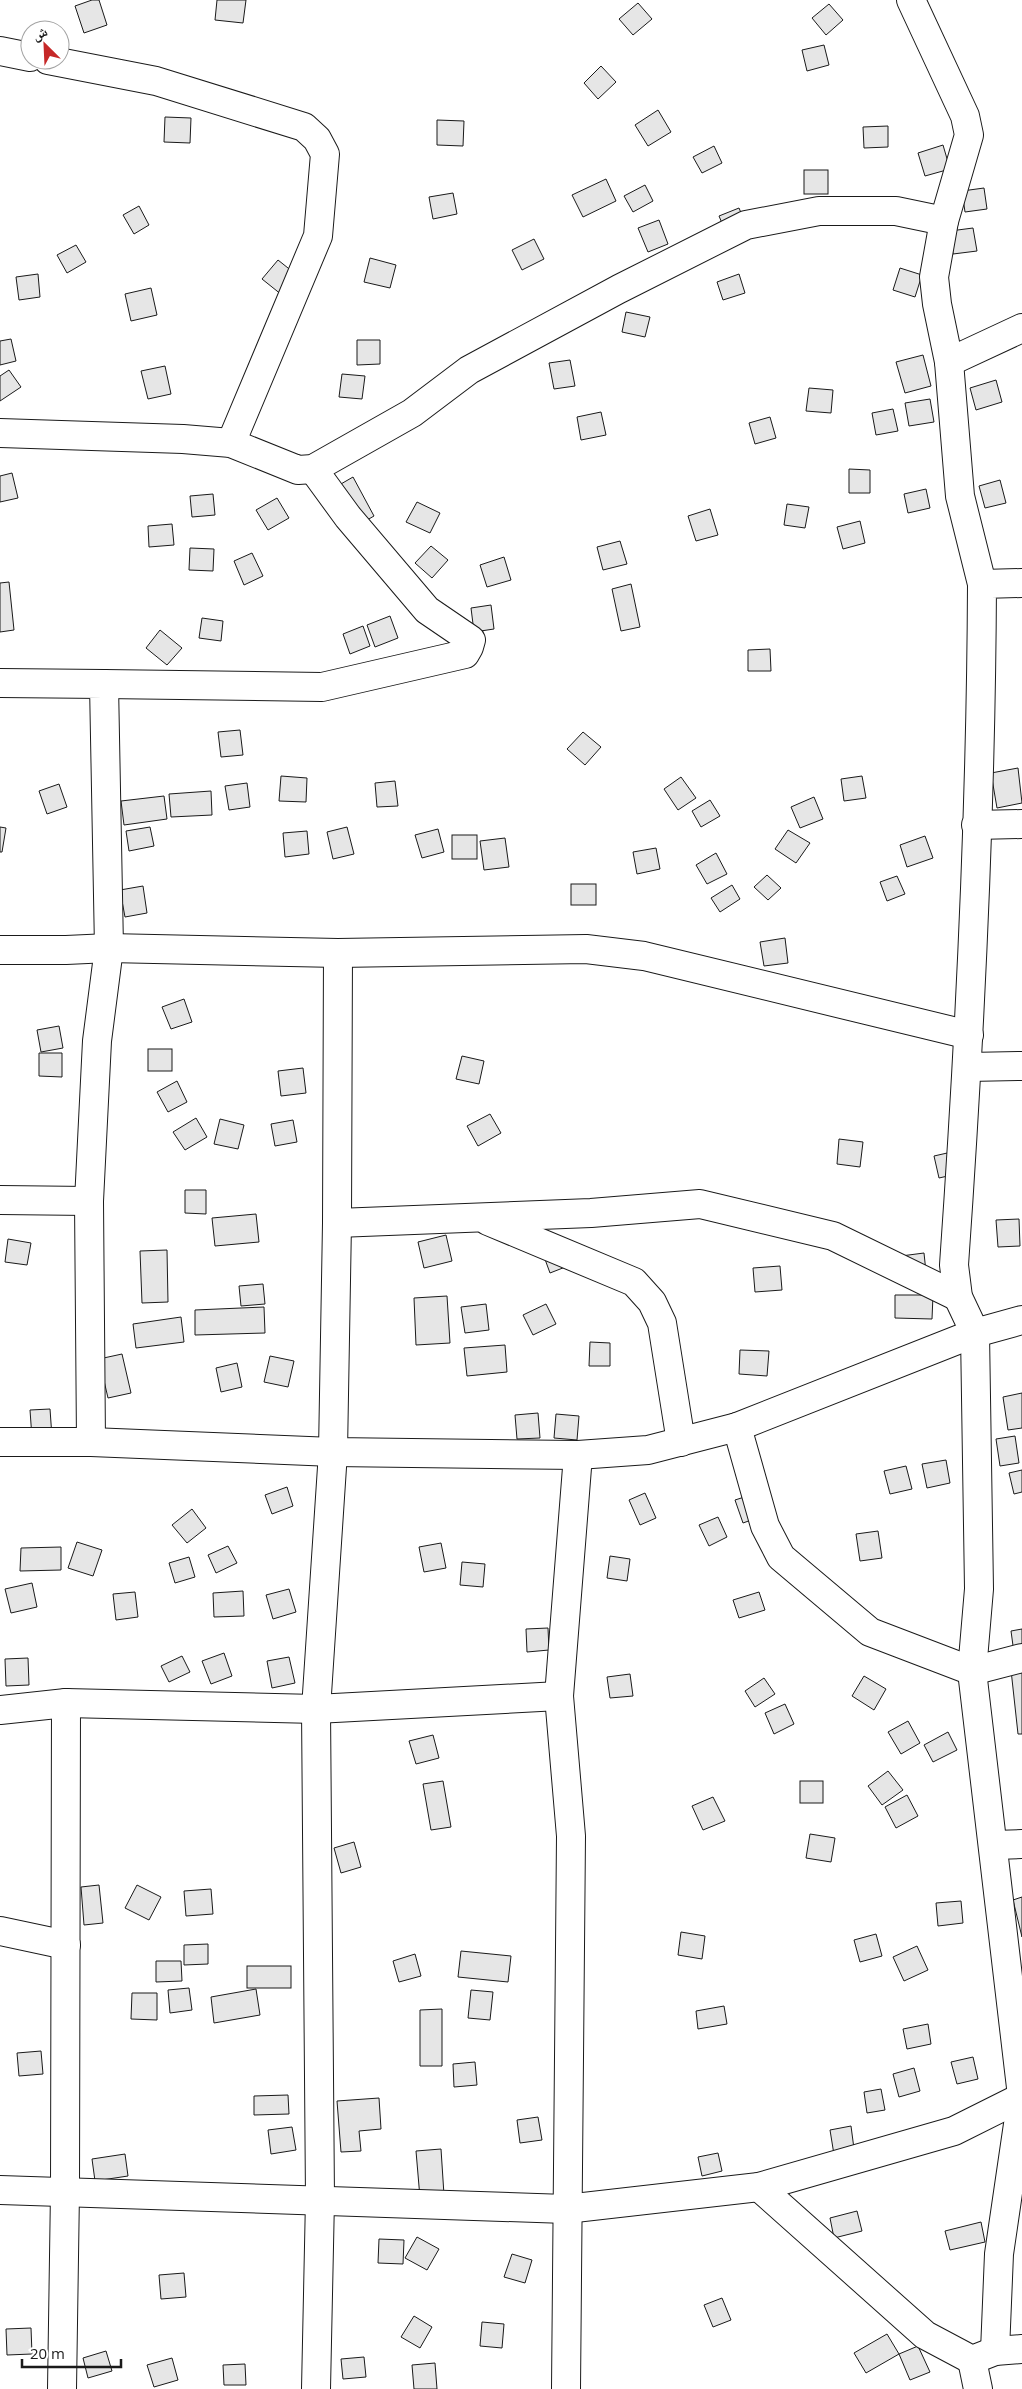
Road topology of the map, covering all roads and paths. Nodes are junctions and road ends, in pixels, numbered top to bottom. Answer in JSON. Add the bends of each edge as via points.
{"nodes":[{"id":1,"x":911,"y":0,"type":"edge"},
{"id":2,"x":0,"y":51,"type":"edge"},
{"id":3,"x":20,"y":54,"type":"edge"},
{"id":4,"x":70,"y":64,"type":"edge"},
{"id":5,"x":944,"y":221,"type":"junction"},
{"id":6,"x":1022,"y":328,"type":"edge"},
{"id":7,"x":949,"y":362,"type":"junction"},
{"id":8,"x":0,"y":432,"type":"edge"},
{"id":9,"x":231,"y":443,"type":"junction"},
{"id":10,"x":313,"y":469,"type":"junction"},
{"id":11,"x":1022,"y":583,"type":"edge"},
{"id":12,"x":982,"y":584,"type":"junction"},
{"id":13,"x":0,"y":683,"type":"edge"},
{"id":14,"x":104,"y":684,"type":"junction"},
{"id":15,"x":1022,"y":824,"type":"edge"},
{"id":16,"x":976,"y":825,"type":"junction"},
{"id":17,"x":109,"y":948,"type":"junction"},
{"id":18,"x":0,"y":950,"type":"edge"},
{"id":19,"x":338,"y":952,"type":"junction"},
{"id":20,"x":969,"y":1035,"type":"junction"},
{"id":21,"x":1022,"y":1066,"type":"edge"},
{"id":22,"x":968,"y":1067,"type":"junction"},
{"id":23,"x":0,"y":1200,"type":"edge"},
{"id":24,"x":89,"y":1201,"type":"junction"},
{"id":25,"x":480,"y":1218,"type":"junction"},
{"id":26,"x":337,"y":1223,"type":"junction"},
{"id":27,"x":958,"y":1297,"type":"junction"},
{"id":28,"x":1022,"y":1320,"type":"edge"},
{"id":29,"x":975,"y":1333,"type":"junction"},
{"id":30,"x":737,"y":1427,"type":"junction"},
{"id":31,"x":0,"y":1442,"type":"edge"},
{"id":32,"x":90,"y":1442,"type":"junction"},
{"id":33,"x":681,"y":1442,"type":"junction"},
{"id":34,"x":332,"y":1452,"type":"junction"},
{"id":35,"x":578,"y":1456,"type":"junction"},
{"id":36,"x":1022,"y":1658,"type":"edge"},
{"id":37,"x":972,"y":1671,"type":"junction"},
{"id":38,"x":559,"y":1696,"type":"junction"},
{"id":39,"x":66,"y":1703,"type":"junction"},
{"id":40,"x":316,"y":1709,"type":"junction"},
{"id":41,"x":0,"y":1710,"type":"edge"},
{"id":42,"x":1022,"y":1844,"type":"edge"},
{"id":43,"x":994,"y":1845,"type":"junction"},
{"id":44,"x":0,"y":1931,"type":"edge"},
{"id":45,"x":66,"y":1945,"type":"junction"},
{"id":46,"x":1022,"y":2096,"type":"edge"},
{"id":47,"x":759,"y":2187,"type":"junction"},
{"id":48,"x":0,"y":2190,"type":"edge"},
{"id":49,"x":65,"y":2191,"type":"junction"},
{"id":50,"x":320,"y":2200,"type":"junction"},
{"id":51,"x":566,"y":2209,"type":"junction"},
{"id":52,"x":1022,"y":2349,"type":"edge"},
{"id":53,"x":983,"y":2355,"type":"junction"},
{"id":54,"x":62,"y":2389,"type":"edge"},
{"id":55,"x":316,"y":2389,"type":"edge"},
{"id":56,"x":566,"y":2389,"type":"edge"},
{"id":57,"x":978,"y":2389,"type":"edge"}],
"edges":[{"from":1,"to":5,"type":"street","via":[[965,116],[969,135]]},
{"from":2,"to":3,"type":"street"},
{"from":4,"to":9,"type":"street","via":[[156,81],[304,127],[317,139],[325,154],[318,236]]},
{"from":5,"to":7,"type":"street","via":[[934,277]]},
{"from":5,"to":10,"type":"street","via":[[896,211],[819,211],[746,226],[469,370],[412,413]]},
{"from":6,"to":7,"type":"street"},
{"from":7,"to":12,"type":"street","via":[[960,496]]},
{"from":8,"to":9,"type":"street"},
{"from":9,"to":10,"type":"street","via":[[298,470]]},
{"from":10,"to":14,"type":"street","via":[[348,517],[427,610],[471,640],[465,654],[322,686]]},
{"from":11,"to":12,"type":"street"},
{"from":12,"to":16,"type":"street"},
{"from":13,"to":14,"type":"street"},
{"from":14,"to":17,"type":"street"},
{"from":15,"to":16,"type":"street"},
{"from":16,"to":20,"type":"street"},
{"from":17,"to":18,"type":"street"},
{"from":17,"to":19,"type":"street"},
{"from":17,"to":24,"type":"street","via":[[97,1041]]},
{"from":19,"to":20,"type":"street","via":[[586,949],[644,956]]},
{"from":19,"to":26,"type":"street"},
{"from":20,"to":22,"type":"street"},
{"from":21,"to":22,"type":"street"},
{"from":22,"to":27,"type":"street","via":[[954,1265]]},
{"from":23,"to":24,"type":"street"},
{"from":24,"to":32,"type":"street"},
{"from":25,"to":26,"type":"street"},
{"from":25,"to":27,"type":"street","via":[[700,1204],[833,1236]]},
{"from":25,"to":33,"type":"street","via":[[634,1282],[652,1302],[662,1323]]},
{"from":26,"to":34,"type":"street"},
{"from":27,"to":29,"type":"street"},
{"from":28,"to":29,"type":"street"},
{"from":29,"to":30,"type":"street"},
{"from":29,"to":37,"type":"street","via":[[979,1589]]},
{"from":30,"to":33,"type":"street"},
{"from":30,"to":37,"type":"street","via":[[765,1526],[781,1557],[870,1632]]},
{"from":31,"to":32,"type":"street"},
{"from":32,"to":34,"type":"street"},
{"from":33,"to":35,"type":"street","via":[[648,1450]]},
{"from":34,"to":35,"type":"street"},
{"from":34,"to":40,"type":"street"},
{"from":35,"to":38,"type":"street"},
{"from":36,"to":37,"type":"street"},
{"from":37,"to":43,"type":"street"},
{"from":38,"to":40,"type":"street"},
{"from":38,"to":51,"type":"street","via":[[571,1836]]},
{"from":39,"to":40,"type":"street"},
{"from":39,"to":41,"type":"street"},
{"from":39,"to":45,"type":"street"},
{"from":40,"to":50,"type":"street"},
{"from":42,"to":43,"type":"street"},
{"from":43,"to":46,"type":"street"},
{"from":44,"to":45,"type":"street"},
{"from":45,"to":49,"type":"street"},
{"from":46,"to":47,"type":"street","via":[[954,2131]]},
{"from":46,"to":53,"type":"street"},
{"from":47,"to":51,"type":"street"},
{"from":47,"to":53,"type":"street","via":[[925,2335]]},
{"from":48,"to":49,"type":"street"},
{"from":49,"to":50,"type":"street"},
{"from":49,"to":54,"type":"street"},
{"from":50,"to":51,"type":"street"},
{"from":50,"to":55,"type":"street"},
{"from":51,"to":56,"type":"street"},
{"from":52,"to":53,"type":"street"},
{"from":53,"to":57,"type":"street"}]}
